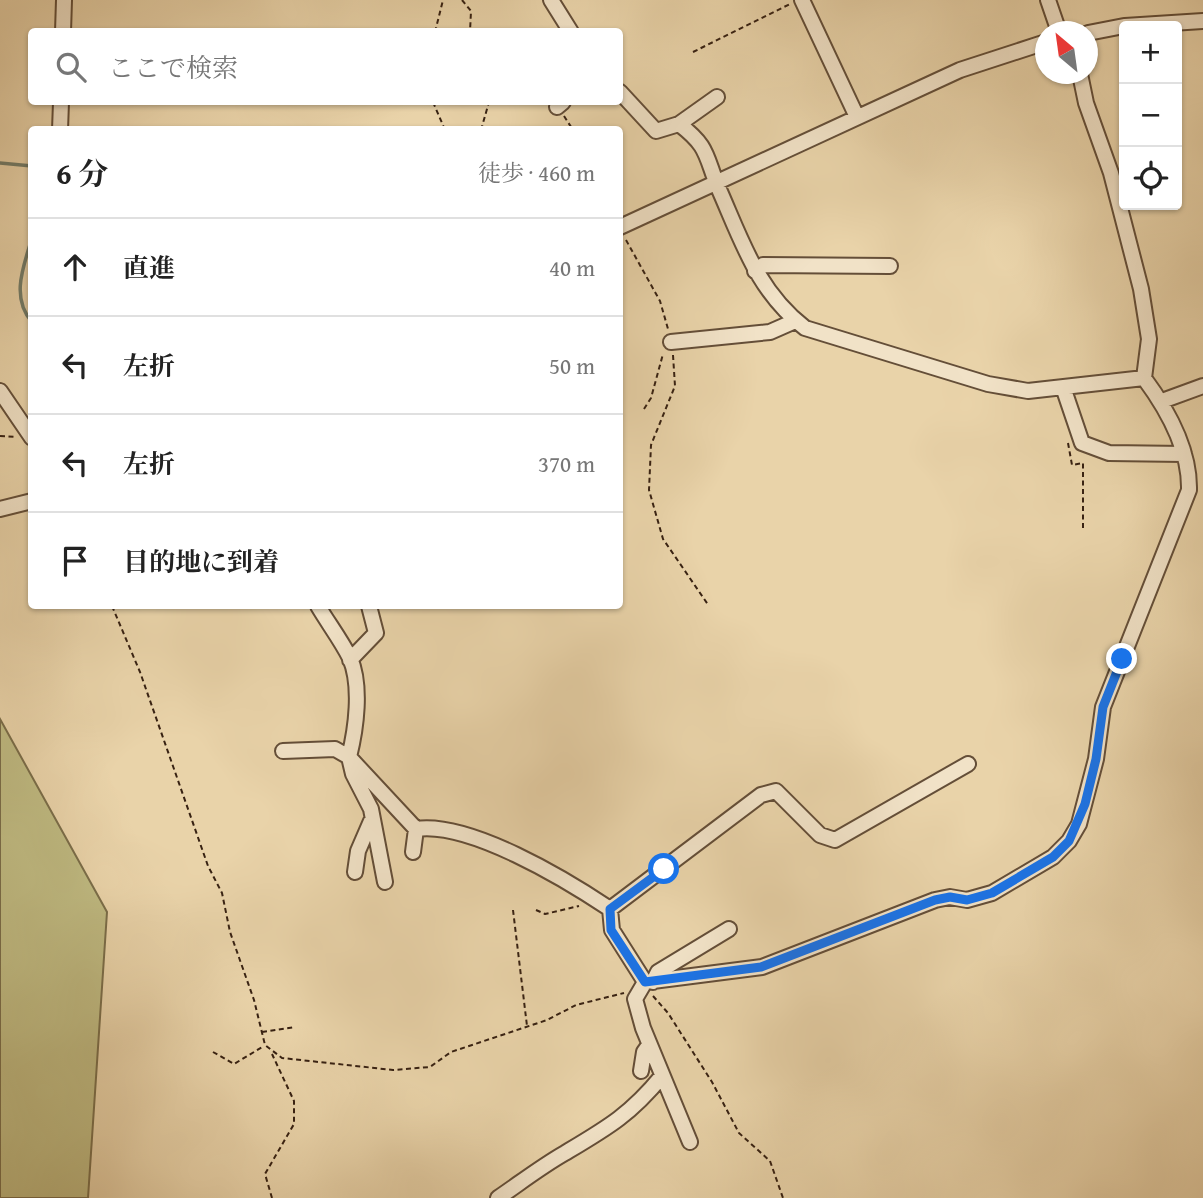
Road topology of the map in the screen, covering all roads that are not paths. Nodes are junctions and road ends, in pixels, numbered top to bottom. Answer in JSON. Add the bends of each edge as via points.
{"nodes":[{"id":1,"x":64,"y":0,"type":"edge"},
{"id":2,"x":551,"y":0,"type":"edge"},
{"id":3,"x":800,"y":0,"type":"edge"},
{"id":4,"x":1048,"y":0,"type":"edge"},
{"id":5,"x":1055,"y":21,"type":"edge"},
{"id":6,"x":1203,"y":21,"type":"edge"},
{"id":7,"x":1182,"y":22,"type":"edge"},
{"id":8,"x":1119,"y":27,"type":"edge"},
{"id":9,"x":63,"y":28,"type":"edge"},
{"id":10,"x":568,"y":28,"type":"edge"},
{"id":11,"x":1098,"y":31,"type":"edge"},
{"id":12,"x":1035,"y":45,"type":"edge"},
{"id":13,"x":1082,"y":84,"type":"edge"},
{"id":14,"x":623,"y":95,"type":"edge"},
{"id":15,"x":717,"y":97,"type":"dead end"},
{"id":16,"x":61,"y":105,"type":"edge"},
{"id":17,"x":857,"y":117,"type":"junction"},
{"id":18,"x":679,"y":124,"type":"junction"},
{"id":19,"x":60,"y":126,"type":"edge"},
{"id":20,"x":717,"y":183,"type":"junction"},
{"id":21,"x":623,"y":232,"type":"edge"},
{"id":22,"x":890,"y":267,"type":"dead end"},
{"id":23,"x":755,"y":271,"type":"junction"},
{"id":24,"x":795,"y":321,"type":"junction"},
{"id":25,"x":671,"y":342,"type":"road end"},
{"id":26,"x":1144,"y":378,"type":"junction"},
{"id":27,"x":1203,"y":386,"type":"edge"},
{"id":28,"x":1063,"y":387,"type":"junction"},
{"id":29,"x":0,"y":391,"type":"edge"},
{"id":30,"x":1162,"y":401,"type":"junction"},
{"id":31,"x":28,"y":432,"type":"edge"},
{"id":32,"x":1184,"y":454,"type":"junction"},
{"id":33,"x":28,"y":502,"type":"edge"},
{"id":34,"x":0,"y":509,"type":"edge"},
{"id":35,"x":320,"y":609,"type":"edge"},
{"id":36,"x":370,"y":609,"type":"edge"},
{"id":37,"x":350,"y":660,"type":"junction"},
{"id":38,"x":283,"y":751,"type":"dead end"},
{"id":39,"x":349,"y":757,"type":"junction"},
{"id":40,"x":968,"y":764,"type":"dead end"},
{"id":41,"x":372,"y":821,"type":"junction"},
{"id":42,"x":416,"y":829,"type":"junction"},
{"id":43,"x":413,"y":852,"type":"dead end"},
{"id":44,"x":355,"y":872,"type":"dead end"},
{"id":45,"x":385,"y":881,"type":"dead end"},
{"id":46,"x":610,"y":909,"type":"junction"},
{"id":47,"x":729,"y":929,"type":"dead end"},
{"id":48,"x":649,"y":982,"type":"junction"},
{"id":49,"x":649,"y":1045,"type":"junction"},
{"id":50,"x":641,"y":1071,"type":"dead end"},
{"id":51,"x":662,"y":1076,"type":"junction"},
{"id":52,"x":690,"y":1142,"type":"dead end"},
{"id":53,"x":498,"y":1198,"type":"edge"}],
"edges":[{"from":1,"to":9,"type":"street"},
{"from":2,"to":10,"type":"street"},
{"from":3,"to":17,"type":"street"},
{"from":4,"to":5,"type":"street"},
{"from":6,"to":7,"type":"street"},
{"from":8,"to":11,"type":"street"},
{"from":12,"to":17,"type":"street","via":[[960,70]]},
{"from":13,"to":26,"type":"street","via":[[1141,289],[1149,339]]},
{"from":14,"to":18,"type":"street","via":[[656,131]]},
{"from":15,"to":18,"type":"street"},
{"from":16,"to":19,"type":"street"},
{"from":17,"to":20,"type":"street"},
{"from":18,"to":20,"type":"street","via":[[700,141]]},
{"from":20,"to":21,"type":"street"},
{"from":20,"to":23,"type":"street"},
{"from":22,"to":23,"type":"street","via":[[763,265]]},
{"from":23,"to":24,"type":"street"},
{"from":24,"to":25,"type":"street","via":[[770,332]]},
{"from":24,"to":28,"type":"street","via":[[805,328],[988,384],[1028,391]]},
{"from":26,"to":28,"type":"street"},
{"from":26,"to":30,"type":"street"},
{"from":27,"to":30,"type":"street"},
{"from":28,"to":32,"type":"street","via":[[1082,443],[1109,453]]},
{"from":29,"to":31,"type":"street"},
{"from":30,"to":32,"type":"street"},
{"from":32,"to":48,"type":"street","via":[[1189,490],[1103,707],[1096,759],[1079,824],[1053,857],[992,893],[967,900],[935,900],[761,967]]},
{"from":33,"to":34,"type":"street"},
{"from":35,"to":37,"type":"street"},
{"from":36,"to":37,"type":"street","via":[[376,633]]},
{"from":37,"to":39,"type":"street","via":[[355,684]]},
{"from":38,"to":39,"type":"street","via":[[335,749]]},
{"from":39,"to":41,"type":"street"},
{"from":39,"to":42,"type":"street"},
{"from":40,"to":46,"type":"street","via":[[835,840],[820,835],[776,792],[761,795]]},
{"from":41,"to":44,"type":"street","via":[[358,851]]},
{"from":41,"to":45,"type":"street"},
{"from":42,"to":43,"type":"street"},
{"from":42,"to":46,"type":"street","via":[[435,826],[491,844]]},
{"from":46,"to":48,"type":"street","via":[[611,930]]},
{"from":47,"to":48,"type":"street"},
{"from":48,"to":49,"type":"street","via":[[635,999]]},
{"from":49,"to":50,"type":"street"},
{"from":49,"to":51,"type":"street"},
{"from":51,"to":52,"type":"street"},
{"from":51,"to":53,"type":"street","via":[[614,1125]]}]}
